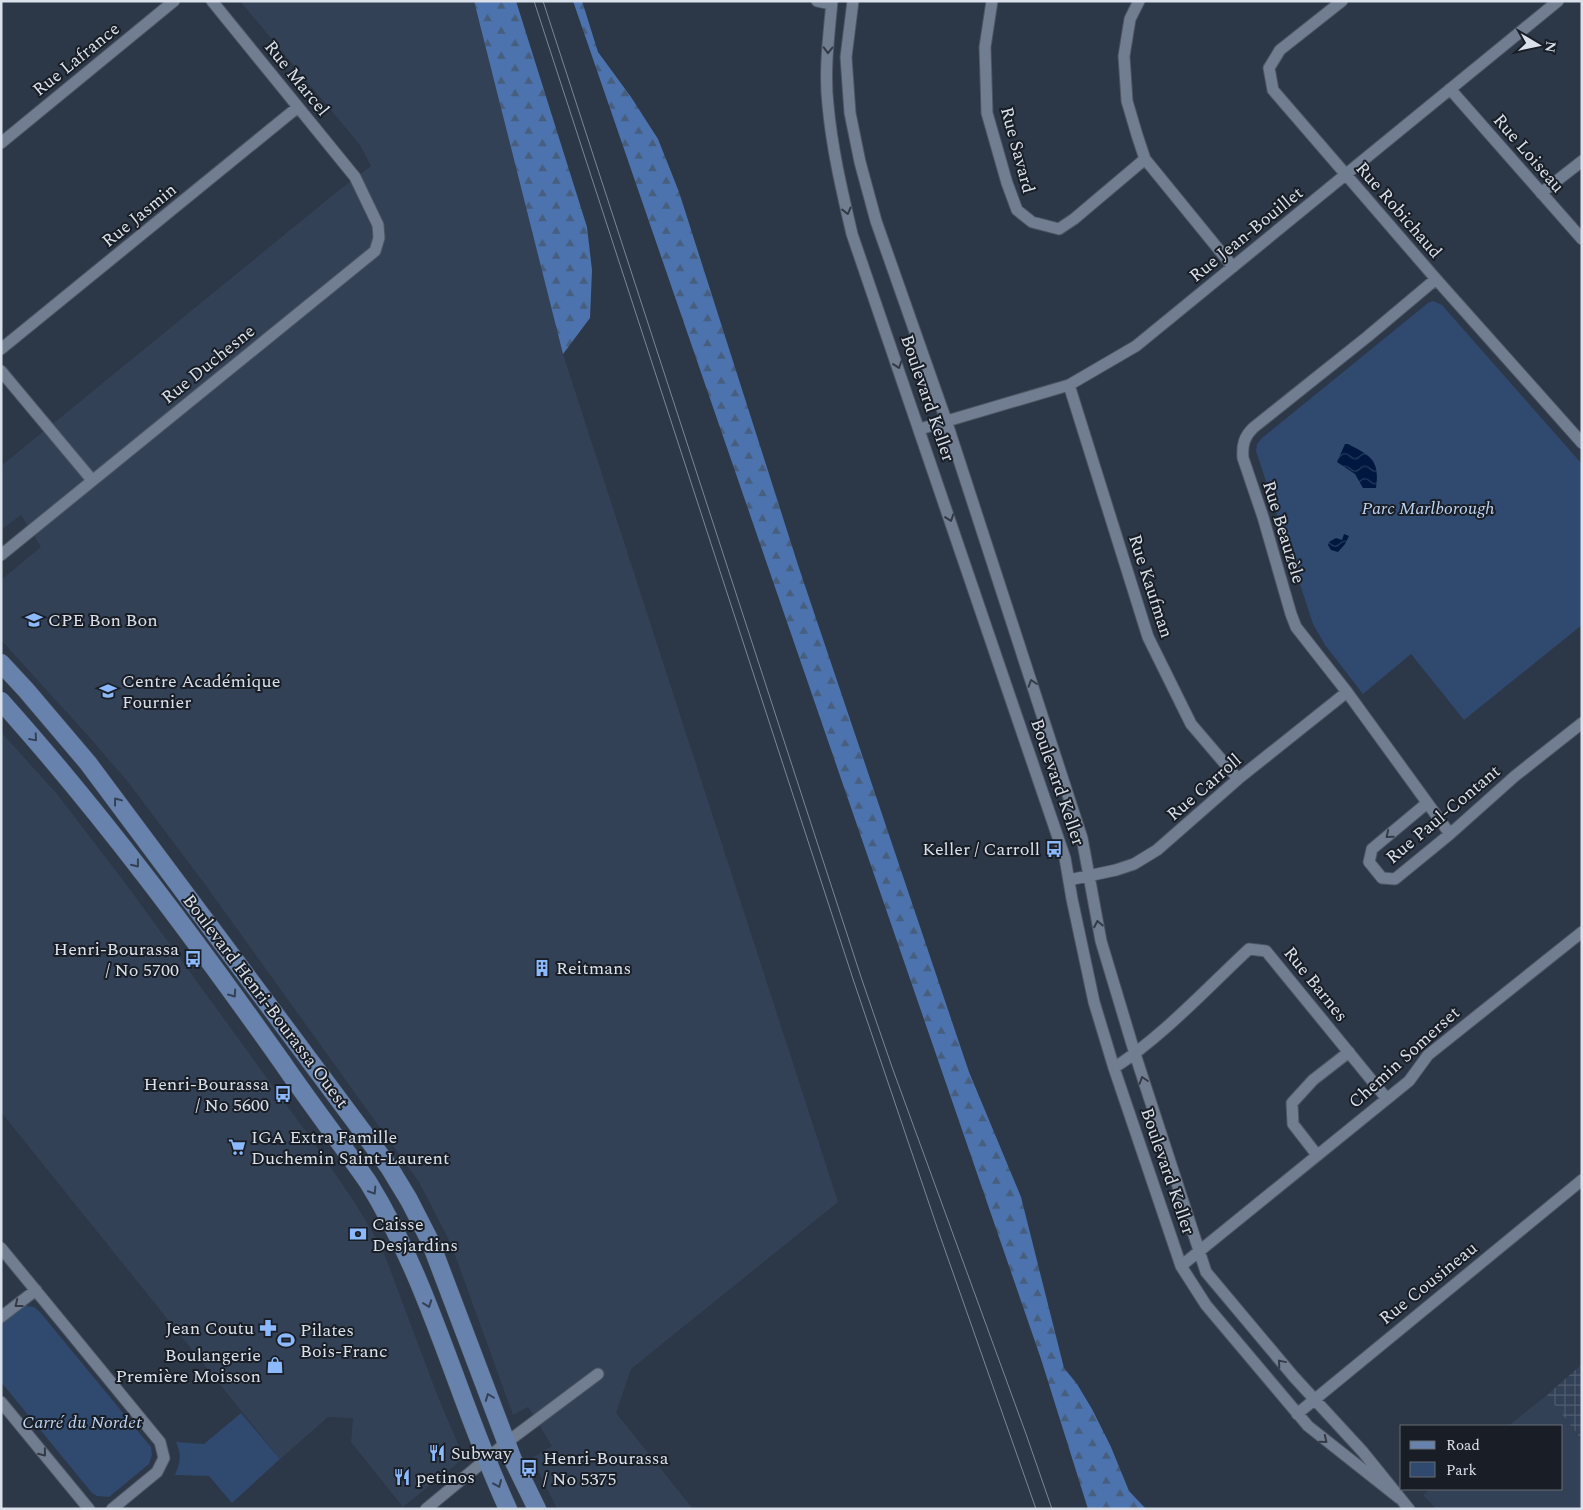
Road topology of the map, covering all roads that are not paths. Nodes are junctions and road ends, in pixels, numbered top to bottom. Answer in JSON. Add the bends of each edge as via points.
{"nodes":[{"id":1,"x":174,"y":1,"type":"edge"},
{"id":2,"x":212,"y":1,"type":"edge"},
{"id":3,"x":817,"y":1,"type":"edge"},
{"id":4,"x":853,"y":1,"type":"edge"},
{"id":5,"x":992,"y":1,"type":"edge"},
{"id":6,"x":1139,"y":1,"type":"edge"},
{"id":7,"x":1342,"y":1,"type":"edge"},
{"id":8,"x":1558,"y":1,"type":"edge"},
{"id":9,"x":832,"y":3,"type":"edge"},
{"id":10,"x":1450,"y":89,"type":"junction"},
{"id":11,"x":298,"y":107,"type":"junction"},
{"id":12,"x":1,"y":143,"type":"edge"},
{"id":13,"x":1145,"y":159,"type":"junction"},
{"id":14,"x":1582,"y":161,"type":"edge"},
{"id":15,"x":1345,"y":174,"type":"junction"},
{"id":16,"x":355,"y":177,"type":"joint"},
{"id":17,"x":1541,"y":194,"type":"junction"},
{"id":18,"x":1582,"y":239,"type":"edge"},
{"id":19,"x":1233,"y":268,"type":"junction"},
{"id":20,"x":1436,"y":279,"type":"junction"},
{"id":21,"x":1,"y":349,"type":"edge"},
{"id":22,"x":1,"y":371,"type":"edge"},
{"id":23,"x":1069,"y":385,"type":"junction"},
{"id":24,"x":946,"y":420,"type":"junction"},
{"id":25,"x":920,"y":429,"type":"junction"},
{"id":26,"x":1582,"y":442,"type":"edge"},
{"id":27,"x":92,"y":480,"type":"junction"},
{"id":28,"x":1,"y":556,"type":"edge"},
{"id":29,"x":1,"y":663,"type":"edge"},
{"id":30,"x":1347,"y":692,"type":"junction"},
{"id":31,"x":1,"y":701,"type":"edge"},
{"id":32,"x":1582,"y":723,"type":"edge"},
{"id":33,"x":1238,"y":779,"type":"junction"},
{"id":34,"x":1426,"y":804,"type":"junction"},
{"id":35,"x":1450,"y":834,"type":"junction"},
{"id":36,"x":1090,"y":876,"type":"junction"},
{"id":37,"x":1069,"y":880,"type":"junction"},
{"id":38,"x":1582,"y":932,"type":"edge"},
{"id":39,"x":1349,"y":1052,"type":"junction"},
{"id":40,"x":1135,"y":1054,"type":"junction"},
{"id":41,"x":1114,"y":1068,"type":"junction"},
{"id":42,"x":1387,"y":1099,"type":"junction"},
{"id":43,"x":1317,"y":1155,"type":"junction"},
{"id":44,"x":1582,"y":1180,"type":"edge"},
{"id":45,"x":1,"y":1248,"type":"edge"},
{"id":46,"x":1199,"y":1252,"type":"junction"},
{"id":47,"x":1181,"y":1266,"type":"junction"},
{"id":48,"x":36,"y":1290,"type":"junction"},
{"id":49,"x":1,"y":1317,"type":"edge"},
{"id":50,"x":598,"y":1374,"type":"dead end"},
{"id":51,"x":1313,"y":1399,"type":"junction"},
{"id":52,"x":1,"y":1402,"type":"edge"},
{"id":53,"x":1297,"y":1414,"type":"junction"},
{"id":54,"x":507,"y":1442,"type":"junction"},
{"id":55,"x":487,"y":1460,"type":"junction"},
{"id":56,"x":1399,"y":1498,"type":"junction"},
{"id":57,"x":89,"y":1509,"type":"edge"},
{"id":58,"x":112,"y":1509,"type":"edge"},
{"id":59,"x":426,"y":1509,"type":"edge"},
{"id":60,"x":508,"y":1509,"type":"edge"},
{"id":61,"x":537,"y":1509,"type":"edge"},
{"id":62,"x":1409,"y":1509,"type":"edge"}],
"edges":[{"from":1,"to":12,"type":"street","name":"Rue Lafrance"},
{"from":2,"to":11,"type":"street","name":"Rue Marcel"},
{"from":3,"to":9,"type":"street"},
{"from":4,"to":24,"type":"street","name":"Boulevard Keller","via":[[846,57],[850,113],[860,162],[876,221]]},
{"from":5,"to":13,"type":"street","name":"Rue Savard","via":[[985,47],[987,113],[1017,210],[1032,222],[1059,228],[1074,220]]},
{"from":6,"to":13,"type":"street","via":[[1130,19],[1124,56],[1127,101]]},
{"from":7,"to":15,"type":"street","name":"Rue Robichaud","via":[[1280,50],[1269,68],[1273,90]]},
{"from":8,"to":10,"type":"street","name":"Rue Jean-Bouillet"},
{"from":9,"to":25,"type":"street","name":"Boulevard Keller","one_way":true,"via":[[828,103],[837,171],[852,234]]},
{"from":10,"to":15,"type":"street","name":"Rue Jean-Bouillet"},
{"from":10,"to":17,"type":"street","name":"Rue Loiseau"},
{"from":11,"to":16,"type":"street","name":"Rue Marcel"},
{"from":11,"to":21,"type":"street","name":"Rue Jasmin"},
{"from":13,"to":19,"type":"street"},
{"from":14,"to":17,"type":"street"},
{"from":15,"to":19,"type":"street","name":"Rue Jean-Bouillet"},
{"from":15,"to":20,"type":"street","name":"Rue Robichaud"},
{"from":16,"to":27,"type":"street","name":"Rue Duchesne","via":[[378,225],[375,252]]},
{"from":17,"to":18,"type":"street","name":"Rue Loiseau"},
{"from":19,"to":23,"type":"street","name":"Rue Jean-Bouillet","via":[[1136,346]]},
{"from":20,"to":26,"type":"street","name":"Rue Robichaud"},
{"from":20,"to":30,"type":"street","name":"Rue Beauzèle","via":[[1253,428],[1243,441],[1242,458],[1296,627]]},
{"from":22,"to":27,"type":"street"},
{"from":23,"to":24,"type":"street","name":"Rue Jean-Bouillet"},
{"from":23,"to":33,"type":"street","name":"Rue Kaufman","via":[[1148,637],[1191,724]]},
{"from":24,"to":25,"type":"street","name":"Rue Jean-Bouillet"},
{"from":36,"to":24,"type":"street","name":"Boulevard Keller","one_way":true,"via":[[1082,838]]},
{"from":25,"to":37,"type":"street","name":"Boulevard Keller","one_way":true,"via":[[1065,858]]},
{"from":27,"to":28,"type":"street","name":"Rue Duchesne"},
{"from":54,"to":29,"type":"main road","name":"Boulevard Henri-Bourassa Ouest","one_way":true,"via":[[430,1241],[389,1167],[88,763]]},
{"from":30,"to":33,"type":"street","name":"Rue Carroll"},
{"from":30,"to":34,"type":"street","name":"Rue Beauzèle"},
{"from":31,"to":55,"type":"main road","name":"Boulevard Henri-Bourassa Ouest","one_way":true,"via":[[53,760],[138,867],[368,1182],[390,1218],[415,1271]]},
{"from":32,"to":35,"type":"street","name":"Rue Paul-Contant","via":[[1515,776]]},
{"from":33,"to":36,"type":"street","name":"Rue Carroll","via":[[1158,850],[1134,864]]},
{"from":34,"to":35,"type":"street","name":"Rue Beauzèle"},
{"from":34,"to":35,"type":"street","name":"Rue Paul-Contant","one_way":true,"via":[[1372,849],[1369,862],[1382,878],[1395,880]]},
{"from":36,"to":37,"type":"street","name":"Rue Carroll"},
{"from":40,"to":36,"type":"street","name":"Boulevard Keller","one_way":true,"via":[[1101,941]]},
{"from":37,"to":41,"type":"street","name":"Boulevard Keller","via":[[1094,1002]]},
{"from":38,"to":42,"type":"street","name":"Chemin Somerset","via":[[1428,1055],[1409,1081]]},
{"from":39,"to":40,"type":"street","name":"Rue Barnes","via":[[1266,951],[1248,949]]},
{"from":39,"to":42,"type":"street","name":"Rue Barnes"},
{"from":39,"to":43,"type":"street","via":[[1312,1080],[1292,1104],[1293,1124]]},
{"from":40,"to":41,"type":"street","name":"Rue Barnes"},
{"from":46,"to":40,"type":"street","name":"Boulevard Keller","one_way":true},
{"from":41,"to":47,"type":"street","name":"Boulevard Keller"},
{"from":42,"to":43,"type":"street","name":"Chemin Somerset"},
{"from":43,"to":46,"type":"street","name":"Chemin Somerset"},
{"from":44,"to":51,"type":"street","name":"Rue Cousineau"},
{"from":45,"to":48,"type":"street"},
{"from":46,"to":47,"type":"street","name":"Chemin Somerset"},
{"from":51,"to":46,"type":"street","name":"Boulevard Keller","one_way":true,"via":[[1206,1272]]},
{"from":47,"to":53,"type":"street","name":"Boulevard Keller","via":[[1206,1305]]},
{"from":48,"to":49,"type":"street","one_way":true},
{"from":48,"to":58,"type":"street","via":[[160,1442],[164,1458],[157,1472]]},
{"from":50,"to":54,"type":"street"},
{"from":51,"to":53,"type":"street","name":"Rue Cousineau"},
{"from":51,"to":56,"type":"street","name":"Boulevard Keller","via":[[1363,1452]]},
{"from":52,"to":57,"type":"street","one_way":true},
{"from":53,"to":56,"type":"street","name":"Boulevard Keller","one_way":true,"via":[[1322,1438]]},
{"from":54,"to":55,"type":"street"},
{"from":54,"to":61,"type":"main road","name":"Boulevard Henri-Bourassa Ouest"},
{"from":55,"to":59,"type":"street"},
{"from":55,"to":60,"type":"main road","name":"Boulevard Henri-Bourassa Ouest","one_way":true},
{"from":56,"to":62,"type":"street","name":"Boulevard Keller"}]}
